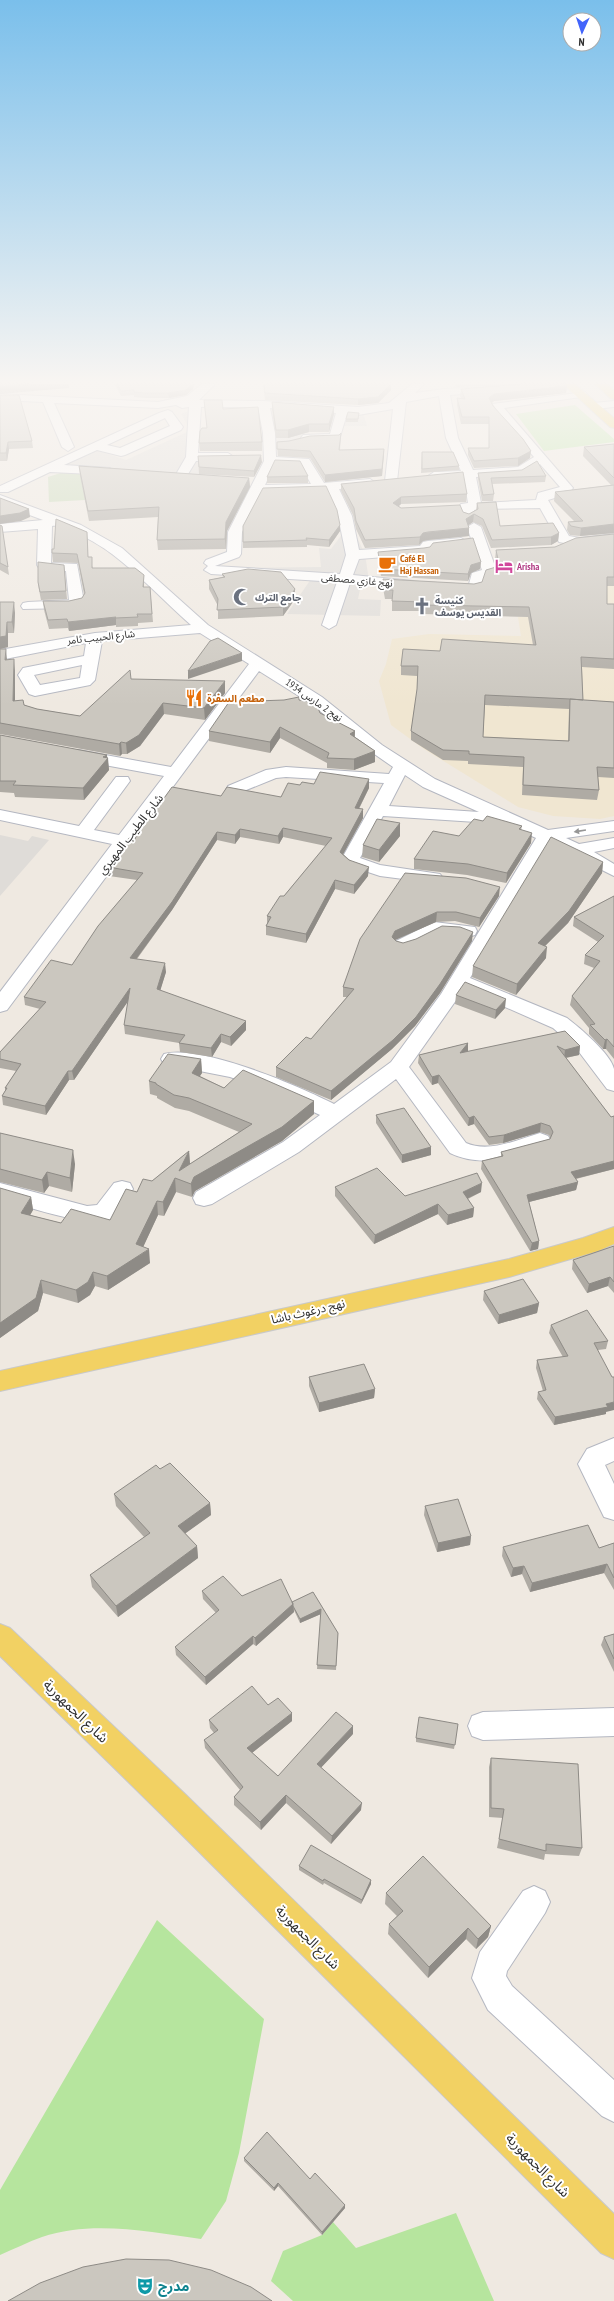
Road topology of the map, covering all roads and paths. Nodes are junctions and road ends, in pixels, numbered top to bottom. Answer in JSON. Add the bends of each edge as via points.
{"nodes":[{"id":1,"x":6,"y":491,"type":"edge"},
{"id":2,"x":256,"y":491,"type":"edge"},
{"id":3,"x":328,"y":491,"type":"edge"},
{"id":4,"x":473,"y":491,"type":"edge"},
{"id":5,"x":557,"y":491,"type":"edge"},
{"id":6,"x":542,"y":504,"type":"junction"},
{"id":7,"x":451,"y":508,"type":"edge"},
{"id":8,"x":474,"y":511,"type":"junction"},
{"id":9,"x":51,"y":522,"type":"junction"},
{"id":10,"x":0,"y":528,"type":"edge"},
{"id":11,"x":614,"y":538,"type":"edge"},
{"id":12,"x":478,"y":540,"type":"junction"},
{"id":13,"x":571,"y":542,"type":"junction"},
{"id":14,"x":556,"y":550,"type":"edge"},
{"id":15,"x":353,"y":555,"type":"junction"},
{"id":16,"x":230,"y":556,"type":"junction"},
{"id":17,"x":230,"y":570,"type":"junction"},
{"id":18,"x":345,"y":579,"type":"junction"},
{"id":19,"x":28,"y":606,"type":"dead end"},
{"id":20,"x":329,"y":625,"type":"dead end"},
{"id":21,"x":203,"y":628,"type":"junction"},
{"id":22,"x":95,"y":637,"type":"junction"},
{"id":23,"x":0,"y":655,"type":"edge"},
{"id":24,"x":91,"y":659,"type":"dead end"},
{"id":25,"x":258,"y":662,"type":"junction"},
{"id":26,"x":61,"y":751,"type":"edge"},
{"id":27,"x":398,"y":772,"type":"junction"},
{"id":28,"x":175,"y":773,"type":"junction"},
{"id":29,"x":122,"y":781,"type":"dead end"},
{"id":30,"x":234,"y":790,"type":"edge"},
{"id":31,"x":376,"y":810,"type":"junction"},
{"id":32,"x":0,"y":815,"type":"edge"},
{"id":33,"x":507,"y":819,"type":"junction"},
{"id":34,"x":614,"y":826,"type":"edge"},
{"id":35,"x":83,"y":833,"type":"junction"},
{"id":36,"x":546,"y":836,"type":"junction"},
{"id":37,"x":123,"y":841,"type":"junction"},
{"id":38,"x":614,"y":843,"type":"edge"},
{"id":39,"x":577,"y":850,"type":"junction"},
{"id":40,"x":614,"y":871,"type":"edge"},
{"id":41,"x":451,"y":880,"type":"edge"},
{"id":42,"x":486,"y":938,"type":"junction"},
{"id":43,"x":403,"y":945,"type":"edge"},
{"id":44,"x":459,"y":980,"type":"junction"},
{"id":45,"x":6,"y":989,"type":"edge"},
{"id":46,"x":0,"y":1006,"type":"edge"},
{"id":47,"x":166,"y":1059,"type":"edge"},
{"id":48,"x":398,"y":1067,"type":"junction"},
{"id":49,"x":614,"y":1084,"type":"edge"},
{"id":50,"x":336,"y":1114,"type":"junction"},
{"id":51,"x":540,"y":1141,"type":"edge"},
{"id":52,"x":122,"y":1189,"type":"dead end"},
{"id":53,"x":0,"y":1192,"type":"edge"},
{"id":54,"x":204,"y":1198,"type":"dead end"},
{"id":55,"x":614,"y":1234,"type":"edge"},
{"id":56,"x":0,"y":1380,"type":"edge"},
{"id":57,"x":614,"y":1449,"type":"edge"},
{"id":58,"x":614,"y":1509,"type":"edge"},
{"id":59,"x":0,"y":1637,"type":"edge"},
{"id":60,"x":614,"y":1722,"type":"edge"},
{"id":61,"x":483,"y":1726,"type":"dead end"},
{"id":62,"x":534,"y":1902,"type":"dead end"},
{"id":63,"x":614,"y":2104,"type":"edge"},
{"id":64,"x":614,"y":2240,"type":"edge"}],
"edges":[{"from":1,"to":9,"type":"street","name":"نهج 2 مارس 1934","via":[[27,509]]},
{"from":2,"to":16,"type":"street","via":[[235,532],[234,554]]},
{"from":3,"to":15,"type":"street","via":[[345,516]]},
{"from":4,"to":8,"type":"street","name":"نهج غازي مصطفى"},
{"from":5,"to":6,"type":"street","via":[[543,496]]},
{"from":6,"to":8,"type":"street"},
{"from":6,"to":13,"type":"street","via":[[564,540]]},
{"from":7,"to":8,"type":"street"},
{"from":8,"to":12,"type":"street","name":"نهج غازي مصطفى"},
{"from":9,"to":10,"type":"street"},
{"from":9,"to":19,"type":"street","via":[[44,565],[72,567],[78,600],[70,604]]},
{"from":9,"to":21,"type":"street","name":"نهج 2 مارس 1934","via":[[76,528],[117,551]]},
{"from":11,"to":13,"type":"street"},
{"from":12,"to":15,"type":"street","via":[[428,544],[424,550]]},
{"from":12,"to":18,"type":"street","name":"نهج غازي مصطفى","via":[[491,554],[490,572],[477,576],[476,587]]},
{"from":13,"to":14,"type":"street"},
{"from":15,"to":18,"type":"street"},
{"from":16,"to":17,"type":"street"},
{"from":16,"to":17,"type":"street","name":"نهج غازي مصطفى","via":[[211,566]]},
{"from":17,"to":18,"type":"street","name":"نهج غازي مصطفى"},
{"from":18,"to":20,"type":"street"},
{"from":21,"to":22,"type":"street","name":"شارع الحبيب ثامر"},
{"from":21,"to":25,"type":"street","name":"نهج 2 مارس 1934"},
{"from":22,"to":23,"type":"street","name":"شارع الحبيب ثامر","via":[[33,643]]},
{"from":22,"to":24,"type":"street"},
{"from":25,"to":27,"type":"street","name":"نهج 2 مارس 1934","via":[[316,700]]},
{"from":25,"to":28,"type":"street","name":"شارع الطيب المهيري"},
{"from":26,"to":28,"type":"street"},
{"from":27,"to":30,"type":"street","via":[[286,772],[272,774]]},
{"from":27,"to":31,"type":"street"},
{"from":27,"to":33,"type":"street","name":"نهج 2 مارس 1934"},
{"from":28,"to":37,"type":"street","name":"شارع الطيب المهيري"},
{"from":29,"to":35,"type":"street"},
{"from":31,"to":33,"type":"street"},
{"from":31,"to":41,"type":"street","via":[[350,860],[359,866]]},
{"from":32,"to":35,"type":"street"},
{"from":33,"to":36,"type":"street","name":"نهج 2 مارس 1934"},
{"from":34,"to":36,"type":"street","one_way":true},
{"from":35,"to":37,"type":"street"},
{"from":36,"to":39,"type":"street","name":"نهج 2 مارس 1934"},
{"from":36,"to":42,"type":"street","via":[[504,890]]},
{"from":37,"to":45,"type":"street","name":"شارع الطيب المهيري"},
{"from":38,"to":39,"type":"street"},
{"from":39,"to":40,"type":"street","name":"نهج 2 مارس 1934"},
{"from":42,"to":43,"type":"street","via":[[472,932],[442,927],[434,928]]},
{"from":42,"to":44,"type":"street"},
{"from":44,"to":48,"type":"street"},
{"from":44,"to":49,"type":"street","via":[[555,1020],[573,1031]]},
{"from":45,"to":46,"type":"street","name":"شارع الطيب المهيري"},
{"from":47,"to":50,"type":"street","via":[[207,1063],[239,1071],[276,1085]]},
{"from":48,"to":50,"type":"street"},
{"from":48,"to":51,"type":"street","via":[[458,1148],[464,1152],[484,1155]]},
{"from":50,"to":54,"type":"street","via":[[291,1147]]},
{"from":52,"to":53,"type":"street","via":[[104,1213],[87,1214]]},
{"from":55,"to":56,"type":"main road","name":"نهج درغوث باشا","via":[[590,1245],[509,1268]]},
{"from":57,"to":58,"type":"street","via":[[596,1457],[591,1464]]},
{"from":59,"to":64,"type":"main road","name":"شارع الجمهورية"},
{"from":60,"to":61,"type":"street"},
{"from":62,"to":63,"type":"street","via":[[492,1964],[489,1978],[500,1998]]}]}
